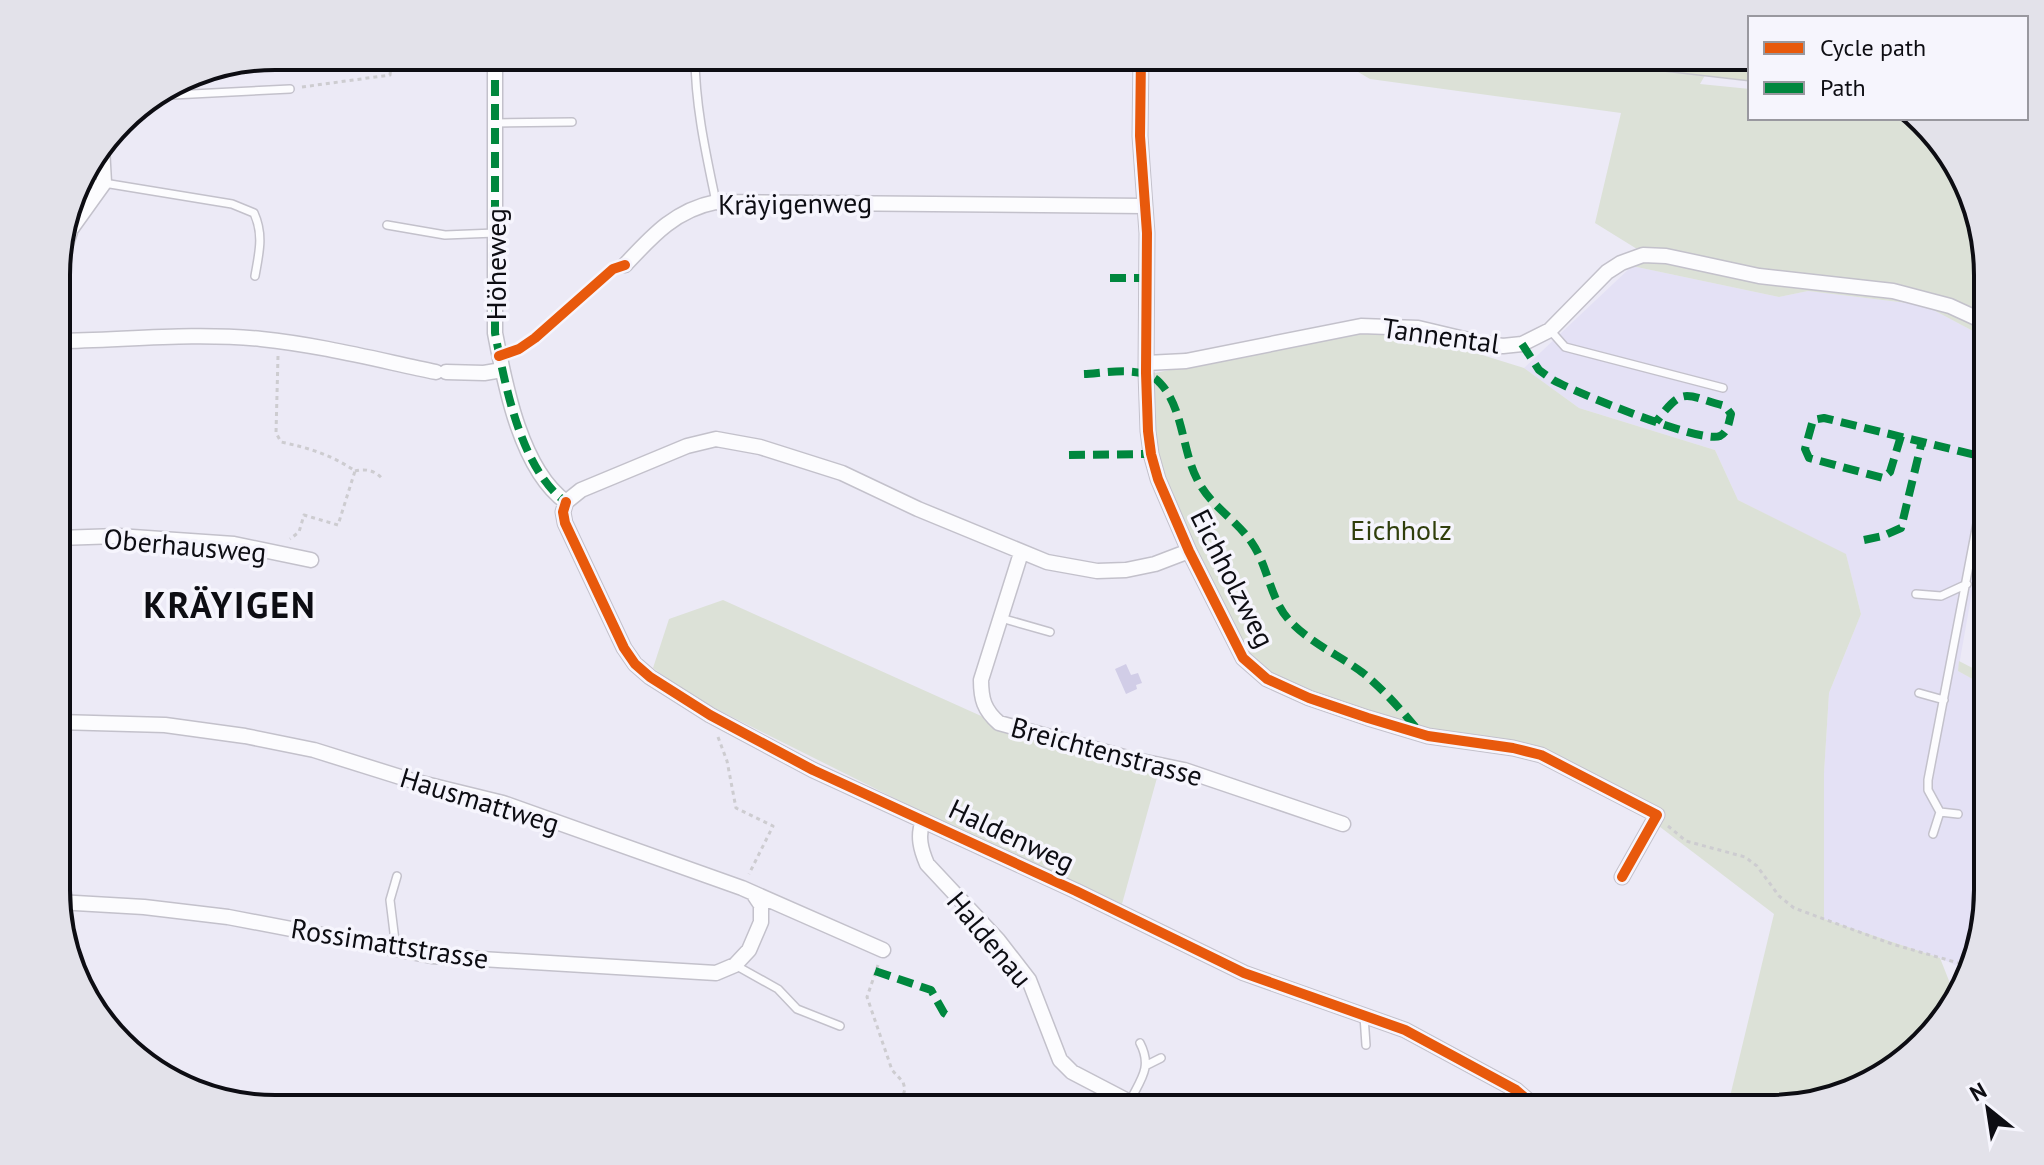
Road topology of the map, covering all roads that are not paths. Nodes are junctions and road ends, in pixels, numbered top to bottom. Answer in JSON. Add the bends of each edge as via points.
{"nodes":[{"id":1,"x":495,"y":70,"type":"edge"},
{"id":2,"x":695,"y":70,"type":"edge"},
{"id":3,"x":1141,"y":70,"type":"edge"},
{"id":4,"x":290,"y":89,"type":"road end"},
{"id":5,"x":177,"y":95,"type":"edge"},
{"id":6,"x":572,"y":122,"type":"dead end"},
{"id":7,"x":496,"y":123,"type":"junction"},
{"id":8,"x":103,"y":164,"type":"edge"},
{"id":9,"x":92,"y":183,"type":"edge"},
{"id":10,"x":104,"y":183,"type":"junction"},
{"id":11,"x":716,"y":202,"type":"junction"},
{"id":12,"x":1145,"y":206,"type":"junction"},
{"id":13,"x":80,"y":213,"type":"edge"},
{"id":14,"x":387,"y":225,"type":"dead end"},
{"id":15,"x":495,"y":233,"type":"junction"},
{"id":16,"x":625,"y":265,"type":"dead end"},
{"id":17,"x":255,"y":276,"type":"dead end"},
{"id":18,"x":1974,"y":317,"type":"edge"},
{"id":19,"x":1550,"y":330,"type":"junction"},
{"id":20,"x":70,"y":341,"type":"edge"},
{"id":21,"x":1146,"y":363,"type":"junction"},
{"id":22,"x":502,"y":370,"type":"junction"},
{"id":23,"x":1723,"y":388,"type":"dead end"},
{"id":24,"x":566,"y":502,"type":"junction"},
{"id":25,"x":70,"y":538,"type":"edge"},
{"id":26,"x":1974,"y":545,"type":"edge"},
{"id":27,"x":1189,"y":551,"type":"junction"},
{"id":28,"x":1021,"y":553,"type":"junction"},
{"id":29,"x":311,"y":560,"type":"dead end"},
{"id":30,"x":1967,"y":584,"type":"junction"},
{"id":31,"x":1916,"y":594,"type":"dead end"},
{"id":32,"x":1001,"y":618,"type":"junction"},
{"id":33,"x":1050,"y":632,"type":"dead end"},
{"id":34,"x":1919,"y":693,"type":"dead end"},
{"id":35,"x":1944,"y":700,"type":"junction"},
{"id":36,"x":70,"y":722,"type":"edge"},
{"id":37,"x":1940,"y":812,"type":"junction"},
{"id":38,"x":1958,"y":814,"type":"dead end"},
{"id":39,"x":923,"y":821,"type":"junction"},
{"id":40,"x":1343,"y":824,"type":"dead end"},
{"id":41,"x":1933,"y":834,"type":"dead end"},
{"id":42,"x":397,"y":876,"type":"dead end"},
{"id":43,"x":1622,"y":877,"type":"dead end"},
{"id":44,"x":747,"y":891,"type":"junction"},
{"id":45,"x":71,"y":903,"type":"edge"},
{"id":46,"x":396,"y":950,"type":"junction"},
{"id":47,"x":883,"y":950,"type":"road end"},
{"id":48,"x":735,"y":965,"type":"junction"},
{"id":49,"x":1364,"y":1015,"type":"junction"},
{"id":50,"x":840,"y":1026,"type":"dead end"},
{"id":51,"x":1140,"y":1043,"type":"dead end"},
{"id":52,"x":1366,"y":1045,"type":"dead end"},
{"id":53,"x":1161,"y":1058,"type":"dead end"},
{"id":54,"x":1147,"y":1065,"type":"junction"},
{"id":55,"x":1115,"y":1095,"type":"edge"},
{"id":56,"x":1139,"y":1095,"type":"edge"},
{"id":57,"x":1518,"y":1095,"type":"edge"}],
"edges":[{"from":1,"to":7,"type":"street","name":"Höheweg"},
{"from":2,"to":11,"type":"lane"},
{"from":3,"to":12,"type":"street","name":"Eichholzweg"},
{"from":4,"to":5,"type":"lane"},
{"from":6,"to":7,"type":"lane"},
{"from":7,"to":15,"type":"street","name":"Höheweg"},
{"from":8,"to":10,"type":"street"},
{"from":9,"to":10,"type":"lane"},
{"from":10,"to":13,"type":"street"},
{"from":10,"to":17,"type":"lane","via":[[232,204],[254,213],[261,228]]},
{"from":11,"to":12,"type":"street","name":"Kräyigenweg"},
{"from":11,"to":16,"type":"street","name":"Kräyigenweg","via":[[674,218]]},
{"from":12,"to":21,"type":"street","name":"Eichholzweg"},
{"from":14,"to":15,"type":"lane","via":[[445,235]]},
{"from":15,"to":22,"type":"street","name":"Höheweg","via":[[494,319]]},
{"from":18,"to":19,"type":"street","name":"Tannental","via":[[1908,293],[1759,276],[1643,255],[1607,272]]},
{"from":19,"to":21,"type":"street","name":"Tannental","via":[[1522,344],[1503,346],[1418,328],[1361,326],[1186,361]]},
{"from":19,"to":23,"type":"lane","via":[[1565,347]]},
{"from":20,"to":22,"type":"street","via":[[259,339],[441,372]]},
{"from":21,"to":27,"type":"street","name":"Eichholzweg","via":[[1151,454]]},
{"from":22,"to":24,"type":"street","name":"Höheweg","via":[[528,450],[549,486]]},
{"from":24,"to":28,"type":"street","via":[[581,490],[687,446],[734,441],[842,473]]},
{"from":24,"to":39,"type":"street","name":"Haldenweg","via":[[565,523],[624,648],[650,677],[813,770]]},
{"from":25,"to":29,"type":"street","name":"Oberhausweg","via":[[234,544]]},
{"from":26,"to":30,"type":"lane"},
{"from":27,"to":28,"type":"street","via":[[1140,568],[1097,571]]},
{"from":27,"to":43,"type":"street","name":"Eichholzweg","via":[[1236,647],[1267,679],[1421,734],[1541,755],[1657,815]]},
{"from":28,"to":32,"type":"street","name":"Breichtenstrasse"},
{"from":30,"to":31,"type":"lane","via":[[1941,596]]},
{"from":30,"to":35,"type":"lane"},
{"from":32,"to":33,"type":"lane"},
{"from":32,"to":40,"type":"street","name":"Breichtenstrasse","via":[[981,680],[981,697],[999,723],[1184,770]]},
{"from":34,"to":35,"type":"lane"},
{"from":35,"to":37,"type":"lane","via":[[1928,790]]},
{"from":36,"to":44,"type":"street","name":"Hausmattweg","via":[[205,729],[314,750],[503,803]]},
{"from":37,"to":38,"type":"lane"},
{"from":37,"to":41,"type":"lane"},
{"from":39,"to":49,"type":"street","name":"Haldenweg","via":[[1244,973]]},
{"from":39,"to":55,"type":"street","name":"Haldenau","via":[[920,839],[927,864],[1029,980],[1060,1060]]},
{"from":42,"to":46,"type":"lane","via":[[390,900]]},
{"from":44,"to":47,"type":"street","name":"Hausmattweg"},
{"from":44,"to":48,"type":"street","via":[[761,905],[761,922],[749,950]]},
{"from":45,"to":46,"type":"street","name":"Rossimattstrasse","via":[[228,917]]},
{"from":46,"to":48,"type":"street","name":"Rossimattstrasse","via":[[716,973]]},
{"from":48,"to":50,"type":"lane","via":[[778,989],[797,1009]]},
{"from":49,"to":52,"type":"lane"},
{"from":49,"to":57,"type":"street","name":"Haldenweg","via":[[1405,1030]]},
{"from":51,"to":54,"type":"lane"},
{"from":53,"to":54,"type":"lane"},
{"from":54,"to":56,"type":"lane"}]}
